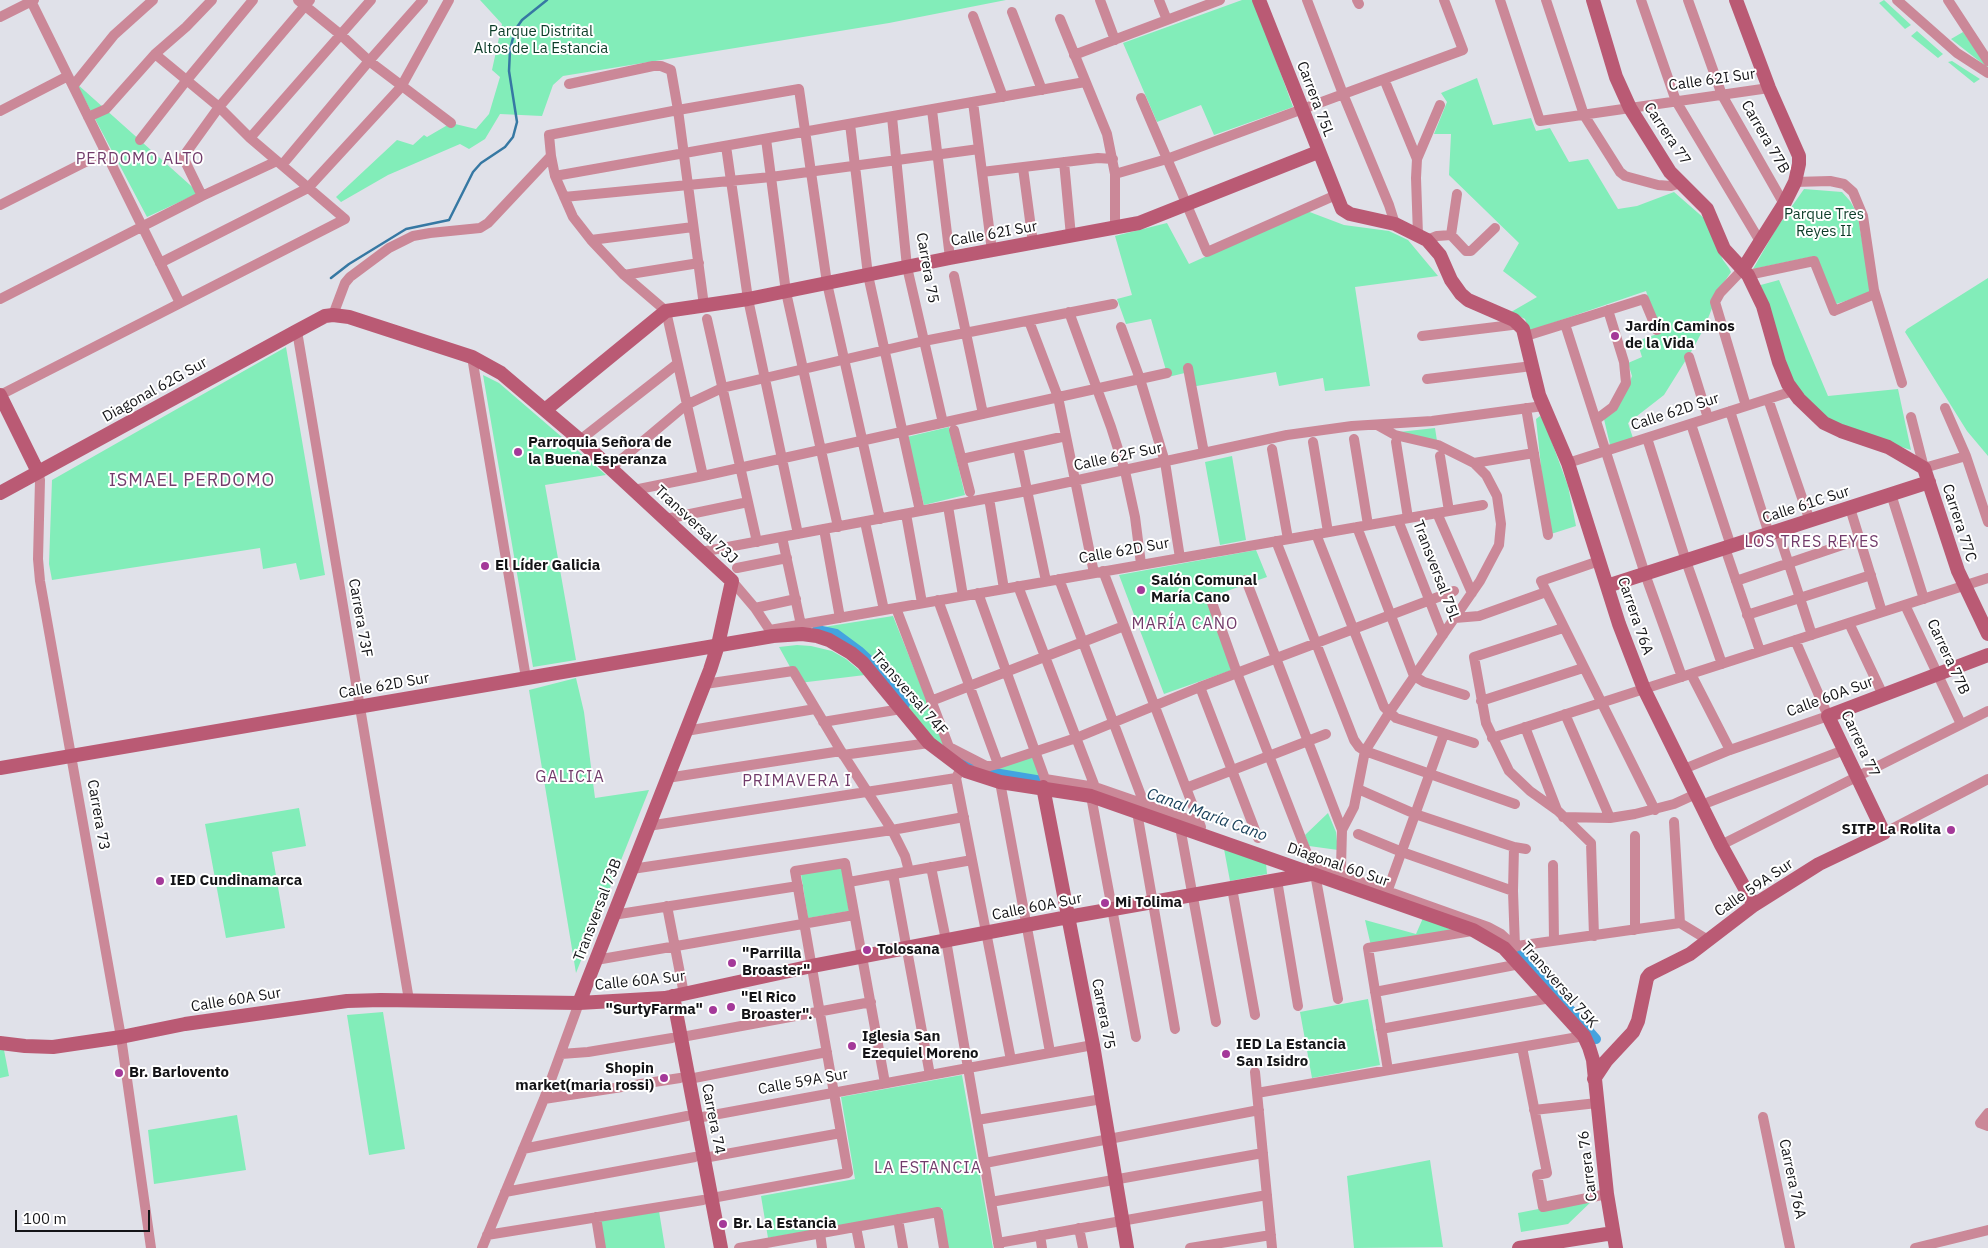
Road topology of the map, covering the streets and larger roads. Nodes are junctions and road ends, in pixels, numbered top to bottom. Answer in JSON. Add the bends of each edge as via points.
{"nodes":[{"id":1,"x":153,"y":0,"type":"edge"},
{"id":2,"x":212,"y":0,"type":"edge"},
{"id":3,"x":253,"y":0,"type":"edge"},
{"id":4,"x":371,"y":0,"type":"edge"},
{"id":5,"x":423,"y":0,"type":"edge"},
{"id":6,"x":450,"y":0,"type":"edge"},
{"id":7,"x":1100,"y":0,"type":"edge"},
{"id":8,"x":1159,"y":0,"type":"edge"},
{"id":9,"x":1259,"y":0,"type":"edge"},
{"id":10,"x":1307,"y":0,"type":"edge"},
{"id":11,"x":1444,"y":0,"type":"edge"},
{"id":12,"x":1500,"y":0,"type":"edge"},
{"id":13,"x":1546,"y":0,"type":"edge"},
{"id":14,"x":1593,"y":0,"type":"edge"},
{"id":15,"x":1641,"y":0,"type":"edge"},
{"id":16,"x":1688,"y":0,"type":"edge"},
{"id":17,"x":1736,"y":0,"type":"edge"},
{"id":18,"x":1897,"y":0,"type":"edge"},
{"id":19,"x":1948,"y":0,"type":"edge"},
{"id":20,"x":33,"y":1,"type":"edge"},
{"id":21,"x":1213,"y":1,"type":"edge"},
{"id":22,"x":304,"y":2,"type":"edge"},
{"id":23,"x":1012,"y":12,"type":"dead end"},
{"id":24,"x":972,"y":16,"type":"dead end"},
{"id":25,"x":0,"y":17,"type":"edge"},
{"id":26,"x":1060,"y":19,"type":"dead end"},
{"id":27,"x":1167,"y":20,"type":"junction"},
{"id":28,"x":341,"y":35,"type":"junction"},
{"id":29,"x":1115,"y":40,"type":"junction"},
{"id":30,"x":155,"y":54,"type":"junction"},
{"id":31,"x":1074,"y":55,"type":"junction"},
{"id":32,"x":369,"y":61,"type":"junction"},
{"id":33,"x":1988,"y":61,"type":"edge"},
{"id":34,"x":1988,"y":73,"type":"edge"},
{"id":35,"x":68,"y":76,"type":"junction"},
{"id":36,"x":1384,"y":79,"type":"junction"},
{"id":37,"x":186,"y":81,"type":"junction"},
{"id":38,"x":1085,"y":82,"type":"junction"},
{"id":39,"x":569,"y":84,"type":"dead end"},
{"id":40,"x":73,"y":86,"type":"junction"},
{"id":41,"x":401,"y":87,"type":"junction"},
{"id":42,"x":1769,"y":88,"type":"junction"},
{"id":43,"x":1042,"y":90,"type":"junction"},
{"id":44,"x":1343,"y":94,"type":"junction"},
{"id":45,"x":1722,"y":95,"type":"junction"},
{"id":46,"x":1002,"y":97,"type":"junction"},
{"id":47,"x":1141,"y":98,"type":"dead end"},
{"id":48,"x":973,"y":102,"type":"junction"},
{"id":49,"x":1676,"y":102,"type":"junction"},
{"id":50,"x":1440,"y":105,"type":"dead end"},
{"id":51,"x":219,"y":107,"type":"junction"},
{"id":52,"x":1630,"y":108,"type":"junction"},
{"id":53,"x":1302,"y":109,"type":"junction"},
{"id":54,"x":678,"y":110,"type":"junction"},
{"id":55,"x":932,"y":110,"type":"junction"},
{"id":56,"x":0,"y":111,"type":"edge"},
{"id":57,"x":1584,"y":115,"type":"junction"},
{"id":58,"x":88,"y":116,"type":"junction"},
{"id":59,"x":892,"y":117,"type":"junction"},
{"id":60,"x":451,"y":123,"type":"dead end"},
{"id":61,"x":850,"y":124,"type":"junction"},
{"id":62,"x":806,"y":132,"type":"junction"},
{"id":63,"x":250,"y":138,"type":"junction"},
{"id":64,"x":766,"y":139,"type":"junction"},
{"id":65,"x":140,"y":140,"type":"dead end"},
{"id":66,"x":726,"y":146,"type":"junction"},
{"id":67,"x":979,"y":150,"type":"junction"},
{"id":68,"x":105,"y":152,"type":"junction"},
{"id":69,"x":684,"y":152,"type":"junction"},
{"id":70,"x":1318,"y":152,"type":"junction"},
{"id":71,"x":937,"y":155,"type":"junction"},
{"id":72,"x":551,"y":156,"type":"junction"},
{"id":73,"x":1417,"y":158,"type":"junction"},
{"id":74,"x":1167,"y":159,"type":"junction"},
{"id":75,"x":896,"y":160,"type":"junction"},
{"id":76,"x":1113,"y":160,"type":"junction"},
{"id":77,"x":1064,"y":162,"type":"junction"},
{"id":78,"x":280,"y":163,"type":"junction"},
{"id":79,"x":855,"y":166,"type":"junction"},
{"id":80,"x":1023,"y":168,"type":"junction"},
{"id":81,"x":811,"y":171,"type":"junction"},
{"id":82,"x":982,"y":172,"type":"junction"},
{"id":83,"x":1115,"y":174,"type":"junction"},
{"id":84,"x":555,"y":176,"type":"junction"},
{"id":85,"x":771,"y":177,"type":"junction"},
{"id":86,"x":732,"y":180,"type":"junction"},
{"id":87,"x":1795,"y":182,"type":"junction"},
{"id":88,"x":1682,"y":183,"type":"junction"},
{"id":89,"x":688,"y":186,"type":"junction"},
{"id":90,"x":308,"y":188,"type":"junction"},
{"id":91,"x":1457,"y":194,"type":"dead end"},
{"id":92,"x":1336,"y":195,"type":"junction"},
{"id":93,"x":202,"y":196,"type":"junction"},
{"id":94,"x":564,"y":198,"type":"junction"},
{"id":95,"x":1187,"y":204,"type":"junction"},
{"id":96,"x":1784,"y":204,"type":"junction"},
{"id":97,"x":0,"y":206,"type":"edge"},
{"id":98,"x":1394,"y":224,"type":"junction"},
{"id":99,"x":143,"y":227,"type":"junction"},
{"id":100,"x":693,"y":227,"type":"junction"},
{"id":101,"x":1115,"y":228,"type":"junction"},
{"id":102,"x":1496,"y":228,"type":"dead end"},
{"id":103,"x":1071,"y":236,"type":"junction"},
{"id":104,"x":1451,"y":236,"type":"junction"},
{"id":105,"x":1422,"y":238,"type":"junction"},
{"id":106,"x":591,"y":240,"type":"junction"},
{"id":107,"x":1033,"y":243,"type":"junction"},
{"id":108,"x":1761,"y":243,"type":"junction"},
{"id":109,"x":992,"y":251,"type":"junction"},
{"id":110,"x":950,"y":258,"type":"junction"},
{"id":111,"x":160,"y":263,"type":"junction"},
{"id":112,"x":698,"y":263,"type":"junction"},
{"id":113,"x":908,"y":267,"type":"junction"},
{"id":114,"x":1745,"y":272,"type":"junction"},
{"id":115,"x":624,"y":275,"type":"junction"},
{"id":116,"x":868,"y":275,"type":"junction"},
{"id":117,"x":954,"y":276,"type":"dead end"},
{"id":118,"x":826,"y":283,"type":"junction"},
{"id":119,"x":786,"y":292,"type":"junction"},
{"id":120,"x":1874,"y":294,"type":"junction"},
{"id":121,"x":703,"y":298,"type":"dead end"},
{"id":122,"x":0,"y":299,"type":"edge"},
{"id":123,"x":748,"y":299,"type":"junction"},
{"id":124,"x":180,"y":303,"type":"junction"},
{"id":125,"x":1113,"y":304,"type":"dead end"},
{"id":126,"x":1608,"y":310,"type":"junction"},
{"id":127,"x":666,"y":311,"type":"junction"},
{"id":128,"x":1069,"y":312,"type":"junction"},
{"id":129,"x":329,"y":315,"type":"junction"},
{"id":130,"x":707,"y":319,"type":"dead end"},
{"id":131,"x":1029,"y":320,"type":"junction"},
{"id":132,"x":1565,"y":324,"type":"junction"},
{"id":133,"x":1121,"y":327,"type":"dead end"},
{"id":134,"x":297,"y":330,"type":"junction"},
{"id":135,"x":1523,"y":330,"type":"junction"},
{"id":136,"x":1657,"y":330,"type":"dead end"},
{"id":137,"x":966,"y":333,"type":"junction"},
{"id":138,"x":1422,"y":336,"type":"dead end"},
{"id":139,"x":924,"y":341,"type":"junction"},
{"id":140,"x":885,"y":350,"type":"junction"},
{"id":141,"x":472,"y":357,"type":"junction"},
{"id":142,"x":1689,"y":357,"type":"dead end"},
{"id":143,"x":844,"y":360,"type":"junction"},
{"id":144,"x":677,"y":364,"type":"junction"},
{"id":145,"x":1532,"y":366,"type":"junction"},
{"id":146,"x":1188,"y":368,"type":"dead end"},
{"id":147,"x":803,"y":369,"type":"junction"},
{"id":148,"x":1167,"y":373,"type":"dead end"},
{"id":149,"x":764,"y":378,"type":"junction"},
{"id":150,"x":1140,"y":379,"type":"junction"},
{"id":151,"x":1427,"y":379,"type":"dead end"},
{"id":152,"x":1902,"y":383,"type":"dead end"},
{"id":153,"x":722,"y":388,"type":"junction"},
{"id":154,"x":1097,"y":388,"type":"junction"},
{"id":155,"x":1792,"y":391,"type":"junction"},
{"id":156,"x":0,"y":395,"type":"edge"},
{"id":157,"x":1058,"y":397,"type":"junction"},
{"id":158,"x":1768,"y":399,"type":"junction"},
{"id":159,"x":686,"y":405,"type":"junction"},
{"id":160,"x":1543,"y":406,"type":"junction"},
{"id":161,"x":1746,"y":406,"type":"junction"},
{"id":162,"x":1526,"y":408,"type":"junction"},
{"id":163,"x":1945,"y":408,"type":"dead end"},
{"id":164,"x":545,"y":410,"type":"junction"},
{"id":165,"x":1730,"y":411,"type":"junction"},
{"id":166,"x":983,"y":414,"type":"junction"},
{"id":167,"x":1911,"y":417,"type":"dead end"},
{"id":168,"x":1708,"y":418,"type":"junction"},
{"id":169,"x":1596,"y":419,"type":"junction"},
{"id":170,"x":943,"y":423,"type":"junction"},
{"id":171,"x":1691,"y":424,"type":"junction"},
{"id":172,"x":1376,"y":425,"type":"junction"},
{"id":173,"x":954,"y":430,"type":"dead end"},
{"id":174,"x":903,"y":432,"type":"junction"},
{"id":175,"x":1066,"y":436,"type":"junction"},
{"id":176,"x":1647,"y":438,"type":"junction"},
{"id":177,"x":1354,"y":439,"type":"dead end"},
{"id":178,"x":580,"y":440,"type":"junction"},
{"id":179,"x":862,"y":441,"type":"junction"},
{"id":180,"x":1313,"y":442,"type":"dead end"},
{"id":181,"x":1396,"y":442,"type":"dead end"},
{"id":182,"x":1018,"y":447,"type":"junction"},
{"id":183,"x":1272,"y":449,"type":"dead end"},
{"id":184,"x":822,"y":450,"type":"junction"},
{"id":185,"x":1607,"y":451,"type":"junction"},
{"id":186,"x":1204,"y":453,"type":"junction"},
{"id":187,"x":1534,"y":453,"type":"junction"},
{"id":188,"x":1440,"y":456,"type":"dead end"},
{"id":189,"x":1966,"y":456,"type":"junction"},
{"id":190,"x":782,"y":459,"type":"junction"},
{"id":191,"x":962,"y":460,"type":"junction"},
{"id":192,"x":1165,"y":462,"type":"junction"},
{"id":193,"x":1474,"y":463,"type":"junction"},
{"id":194,"x":1568,"y":463,"type":"junction"},
{"id":195,"x":611,"y":468,"type":"junction"},
{"id":196,"x":741,"y":468,"type":"junction"},
{"id":197,"x":1924,"y":468,"type":"junction"},
{"id":198,"x":1125,"y":471,"type":"junction"},
{"id":199,"x":38,"y":472,"type":"junction"},
{"id":200,"x":703,"y":476,"type":"junction"},
{"id":201,"x":1075,"y":481,"type":"junction"},
{"id":202,"x":1929,"y":482,"type":"junction"},
{"id":203,"x":634,"y":490,"type":"junction"},
{"id":204,"x":1028,"y":491,"type":"junction"},
{"id":205,"x":970,"y":492,"type":"dead end"},
{"id":206,"x":0,"y":493,"type":"edge"},
{"id":207,"x":1891,"y":494,"type":"junction"},
{"id":208,"x":988,"y":498,"type":"junction"},
{"id":209,"x":748,"y":502,"type":"junction"},
{"id":210,"x":1483,"y":505,"type":"dead end"},
{"id":211,"x":948,"y":506,"type":"junction"},
{"id":212,"x":1850,"y":508,"type":"junction"},
{"id":213,"x":920,"y":511,"type":"junction"},
{"id":214,"x":1449,"y":511,"type":"junction"},
{"id":215,"x":906,"y":514,"type":"junction"},
{"id":216,"x":1437,"y":514,"type":"junction"},
{"id":217,"x":666,"y":519,"type":"junction"},
{"id":218,"x":880,"y":519,"type":"junction"},
{"id":219,"x":1403,"y":519,"type":"junction"},
{"id":220,"x":1810,"y":521,"type":"junction"},
{"id":221,"x":865,"y":522,"type":"junction"},
{"id":222,"x":1988,"y":522,"type":"edge"},
{"id":223,"x":1368,"y":525,"type":"junction"},
{"id":224,"x":838,"y":527,"type":"junction"},
{"id":225,"x":1357,"y":527,"type":"junction"},
{"id":226,"x":824,"y":529,"type":"junction"},
{"id":227,"x":1328,"y":532,"type":"junction"},
{"id":228,"x":1774,"y":532,"type":"junction"},
{"id":229,"x":798,"y":534,"type":"junction"},
{"id":230,"x":1316,"y":534,"type":"junction"},
{"id":231,"x":1548,"y":535,"type":"dead end"},
{"id":232,"x":782,"y":537,"type":"junction"},
{"id":233,"x":1288,"y":539,"type":"junction"},
{"id":234,"x":1860,"y":539,"type":"junction"},
{"id":235,"x":1276,"y":541,"type":"junction"},
{"id":236,"x":757,"y":542,"type":"junction"},
{"id":237,"x":1728,"y":547,"type":"junction"},
{"id":238,"x":701,"y":552,"type":"junction"},
{"id":239,"x":787,"y":558,"type":"junction"},
{"id":240,"x":1180,"y":558,"type":"junction"},
{"id":241,"x":1599,"y":561,"type":"junction"},
{"id":242,"x":1686,"y":561,"type":"junction"},
{"id":243,"x":1789,"y":563,"type":"junction"},
{"id":244,"x":1141,"y":564,"type":"junction"},
{"id":245,"x":1098,"y":572,"type":"junction"},
{"id":246,"x":1645,"y":574,"type":"junction"},
{"id":247,"x":734,"y":575,"type":"junction"},
{"id":248,"x":1871,"y":575,"type":"junction"},
{"id":249,"x":1988,"y":578,"type":"edge"},
{"id":250,"x":1059,"y":579,"type":"junction"},
{"id":251,"x":1246,"y":580,"type":"dead end"},
{"id":252,"x":1046,"y":581,"type":"junction"},
{"id":253,"x":1736,"y":581,"type":"junction"},
{"id":254,"x":1018,"y":586,"type":"junction"},
{"id":255,"x":1607,"y":586,"type":"junction"},
{"id":256,"x":1964,"y":586,"type":"junction"},
{"id":257,"x":1004,"y":588,"type":"junction"},
{"id":258,"x":1454,"y":591,"type":"dead end"},
{"id":259,"x":1546,"y":592,"type":"junction"},
{"id":260,"x":978,"y":593,"type":"junction"},
{"id":261,"x":1472,"y":593,"type":"junction"},
{"id":262,"x":963,"y":596,"type":"junction"},
{"id":263,"x":1210,"y":597,"type":"dead end"},
{"id":264,"x":1800,"y":598,"type":"junction"},
{"id":265,"x":1924,"y":598,"type":"junction"},
{"id":266,"x":796,"y":599,"type":"junction"},
{"id":267,"x":938,"y":600,"type":"junction"},
{"id":268,"x":1429,"y":600,"type":"junction"},
{"id":269,"x":922,"y":603,"type":"junction"},
{"id":270,"x":1905,"y":605,"type":"junction"},
{"id":271,"x":755,"y":608,"type":"junction"},
{"id":272,"x":896,"y":608,"type":"junction"},
{"id":273,"x":884,"y":610,"type":"junction"},
{"id":274,"x":1882,"y":612,"type":"junction"},
{"id":275,"x":1390,"y":614,"type":"junction"},
{"id":276,"x":1747,"y":615,"type":"junction"},
{"id":277,"x":840,"y":618,"type":"junction"},
{"id":278,"x":1455,"y":618,"type":"junction"},
{"id":279,"x":1849,"y":622,"type":"junction"},
{"id":280,"x":802,"y":625,"type":"junction"},
{"id":281,"x":1124,"y":626,"type":"junction"},
{"id":282,"x":1353,"y":628,"type":"junction"},
{"id":283,"x":1563,"y":628,"type":"junction"},
{"id":284,"x":771,"y":633,"type":"junction"},
{"id":285,"x":1812,"y":634,"type":"junction"},
{"id":286,"x":1988,"y":634,"type":"edge"},
{"id":287,"x":1443,"y":635,"type":"junction"},
{"id":288,"x":1795,"y":640,"type":"junction"},
{"id":289,"x":1083,"y":642,"type":"junction"},
{"id":290,"x":1316,"y":643,"type":"junction"},
{"id":291,"x":718,"y":645,"type":"junction"},
{"id":292,"x":1760,"y":651,"type":"junction"},
{"id":293,"x":1988,"y":655,"type":"edge"},
{"id":294,"x":1045,"y":657,"type":"junction"},
{"id":295,"x":1276,"y":658,"type":"junction"},
{"id":296,"x":1722,"y":664,"type":"junction"},
{"id":297,"x":1583,"y":668,"type":"junction"},
{"id":298,"x":1006,"y":672,"type":"junction"},
{"id":299,"x":1237,"y":673,"type":"junction"},
{"id":300,"x":1938,"y":674,"type":"junction"},
{"id":301,"x":1686,"y":675,"type":"junction"},
{"id":302,"x":1414,"y":676,"type":"junction"},
{"id":303,"x":526,"y":678,"type":"junction"},
{"id":304,"x":705,"y":684,"type":"junction"},
{"id":305,"x":969,"y":686,"type":"junction"},
{"id":306,"x":1200,"y":687,"type":"junction"},
{"id":307,"x":1644,"y":689,"type":"junction"},
{"id":308,"x":1466,"y":695,"type":"dead end"},
{"id":309,"x":1883,"y":695,"type":"junction"},
{"id":310,"x":931,"y":701,"type":"junction"},
{"id":311,"x":1481,"y":701,"type":"junction"},
{"id":312,"x":1601,"y":703,"type":"junction"},
{"id":313,"x":1155,"y":706,"type":"junction"},
{"id":314,"x":360,"y":707,"type":"junction"},
{"id":315,"x":901,"y":708,"type":"junction"},
{"id":316,"x":815,"y":709,"type":"junction"},
{"id":317,"x":1988,"y":711,"type":"edge"},
{"id":318,"x":1389,"y":713,"type":"junction"},
{"id":319,"x":1566,"y":714,"type":"junction"},
{"id":320,"x":1828,"y":716,"type":"junction"},
{"id":321,"x":823,"y":722,"type":"junction"},
{"id":322,"x":1114,"y":723,"type":"junction"},
{"id":323,"x":1962,"y":724,"type":"junction"},
{"id":324,"x":1525,"y":727,"type":"junction"},
{"id":325,"x":686,"y":732,"type":"junction"},
{"id":326,"x":1326,"y":734,"type":"dead end"},
{"id":327,"x":1444,"y":734,"type":"junction"},
{"id":328,"x":1076,"y":738,"type":"junction"},
{"id":329,"x":1492,"y":738,"type":"junction"},
{"id":330,"x":1308,"y":741,"type":"junction"},
{"id":331,"x":929,"y":743,"type":"junction"},
{"id":332,"x":1474,"y":743,"type":"dead end"},
{"id":333,"x":1730,"y":750,"type":"junction"},
{"id":334,"x":1844,"y":750,"type":"junction"},
{"id":335,"x":1365,"y":751,"type":"junction"},
{"id":336,"x":1035,"y":752,"type":"junction"},
{"id":337,"x":842,"y":754,"type":"junction"},
{"id":338,"x":70,"y":756,"type":"junction"},
{"id":339,"x":1269,"y":756,"type":"junction"},
{"id":340,"x":993,"y":766,"type":"junction"},
{"id":341,"x":0,"y":768,"type":"edge"},
{"id":342,"x":1684,"y":769,"type":"junction"},
{"id":343,"x":1232,"y":770,"type":"junction"},
{"id":344,"x":961,"y":773,"type":"junction"},
{"id":345,"x":1430,"y":773,"type":"junction"},
{"id":346,"x":1857,"y":777,"type":"junction"},
{"id":347,"x":667,"y":778,"type":"junction"},
{"id":348,"x":1988,"y":779,"type":"edge"},
{"id":349,"x":1000,"y":782,"type":"junction"},
{"id":350,"x":1044,"y":783,"type":"junction"},
{"id":351,"x":1186,"y":788,"type":"junction"},
{"id":352,"x":1358,"y":789,"type":"junction"},
{"id":353,"x":1093,"y":792,"type":"junction"},
{"id":354,"x":867,"y":793,"type":"junction"},
{"id":355,"x":1696,"y":794,"type":"junction"},
{"id":356,"x":1709,"y":802,"type":"dead end"},
{"id":357,"x":1515,"y":804,"type":"dead end"},
{"id":358,"x":1141,"y":809,"type":"junction"},
{"id":359,"x":1655,"y":810,"type":"junction"},
{"id":360,"x":1415,"y":814,"type":"junction"},
{"id":361,"x":1561,"y":814,"type":"junction"},
{"id":362,"x":964,"y":817,"type":"junction"},
{"id":363,"x":1610,"y":818,"type":"junction"},
{"id":364,"x":1674,"y":822,"type":"dead end"},
{"id":365,"x":648,"y":826,"type":"junction"},
{"id":366,"x":1180,"y":826,"type":"junction"},
{"id":367,"x":1202,"y":829,"type":"junction"},
{"id":368,"x":892,"y":830,"type":"junction"},
{"id":369,"x":1342,"y":830,"type":"junction"},
{"id":370,"x":1884,"y":833,"type":"junction"},
{"id":371,"x":1358,"y":834,"type":"dead end"},
{"id":372,"x":1635,"y":836,"type":"dead end"},
{"id":373,"x":1258,"y":838,"type":"dead end"},
{"id":374,"x":1722,"y":845,"type":"junction"},
{"id":375,"x":1514,"y":847,"type":"junction"},
{"id":376,"x":1526,"y":849,"type":"dead end"},
{"id":377,"x":1402,"y":852,"type":"junction"},
{"id":378,"x":972,"y":860,"type":"junction"},
{"id":379,"x":1276,"y":860,"type":"junction"},
{"id":380,"x":1311,"y":864,"type":"junction"},
{"id":381,"x":1553,"y":865,"type":"dead end"},
{"id":382,"x":931,"y":867,"type":"junction"},
{"id":383,"x":1341,"y":867,"type":"dead end"},
{"id":384,"x":632,"y":869,"type":"junction"},
{"id":385,"x":909,"y":871,"type":"junction"},
{"id":386,"x":893,"y":874,"type":"junction"},
{"id":387,"x":1277,"y":880,"type":"junction"},
{"id":388,"x":849,"y":882,"type":"junction"},
{"id":389,"x":798,"y":886,"type":"junction"},
{"id":390,"x":1232,"y":888,"type":"junction"},
{"id":391,"x":1513,"y":891,"type":"junction"},
{"id":392,"x":1193,"y":895,"type":"junction"},
{"id":393,"x":1387,"y":895,"type":"junction"},
{"id":394,"x":1153,"y":902,"type":"junction"},
{"id":395,"x":1754,"y":905,"type":"junction"},
{"id":396,"x":668,"y":906,"type":"junction"},
{"id":397,"x":1112,"y":909,"type":"junction"},
{"id":398,"x":614,"y":915,"type":"junction"},
{"id":399,"x":854,"y":915,"type":"junction"},
{"id":400,"x":1068,"y":917,"type":"junction"},
{"id":401,"x":1680,"y":923,"type":"junction"},
{"id":402,"x":804,"y":924,"type":"junction"},
{"id":403,"x":1026,"y":925,"type":"junction"},
{"id":404,"x":1473,"y":930,"type":"junction"},
{"id":405,"x":1635,"y":930,"type":"junction"},
{"id":406,"x":986,"y":933,"type":"junction"},
{"id":407,"x":1594,"y":936,"type":"junction"},
{"id":408,"x":946,"y":940,"type":"junction"},
{"id":409,"x":1708,"y":940,"type":"junction"},
{"id":410,"x":1554,"y":941,"type":"junction"},
{"id":411,"x":675,"y":946,"type":"junction"},
{"id":412,"x":906,"y":948,"type":"junction"},
{"id":413,"x":1510,"y":948,"type":"junction"},
{"id":414,"x":862,"y":956,"type":"junction"},
{"id":415,"x":596,"y":960,"type":"junction"},
{"id":416,"x":1520,"y":964,"type":"junction"},
{"id":417,"x":812,"y":966,"type":"junction"},
{"id":418,"x":1375,"y":992,"type":"junction"},
{"id":419,"x":674,"y":996,"type":"junction"},
{"id":420,"x":1550,"y":998,"type":"junction"},
{"id":421,"x":1338,"y":999,"type":"dead end"},
{"id":422,"x":409,"y":1000,"type":"junction"},
{"id":423,"x":870,"y":1002,"type":"junction"},
{"id":424,"x":579,"y":1003,"type":"junction"},
{"id":425,"x":1298,"y":1006,"type":"dead end"},
{"id":426,"x":820,"y":1012,"type":"junction"},
{"id":427,"x":1255,"y":1014,"type":"dead end"},
{"id":428,"x":1216,"y":1022,"type":"dead end"},
{"id":429,"x":1175,"y":1029,"type":"dead end"},
{"id":430,"x":1381,"y":1029,"type":"junction"},
{"id":431,"x":1584,"y":1036,"type":"junction"},
{"id":432,"x":121,"y":1037,"type":"junction"},
{"id":433,"x":1136,"y":1037,"type":"dead end"},
{"id":434,"x":677,"y":1038,"type":"junction"},
{"id":435,"x":0,"y":1043,"type":"edge"},
{"id":436,"x":1093,"y":1045,"type":"junction"},
{"id":437,"x":1522,"y":1047,"type":"junction"},
{"id":438,"x":827,"y":1052,"type":"junction"},
{"id":439,"x":1050,"y":1052,"type":"junction"},
{"id":440,"x":561,"y":1054,"type":"junction"},
{"id":441,"x":1011,"y":1060,"type":"junction"},
{"id":442,"x":968,"y":1068,"type":"junction"},
{"id":443,"x":1388,"y":1070,"type":"junction"},
{"id":444,"x":1255,"y":1072,"type":"dead end"},
{"id":445,"x":930,"y":1075,"type":"junction"},
{"id":446,"x":685,"y":1078,"type":"junction"},
{"id":447,"x":1594,"y":1079,"type":"junction"},
{"id":448,"x":885,"y":1083,"type":"junction"},
{"id":449,"x":834,"y":1093,"type":"junction"},
{"id":450,"x":1257,"y":1093,"type":"junction"},
{"id":451,"x":544,"y":1099,"type":"junction"},
{"id":452,"x":1102,"y":1099,"type":"junction"},
{"id":453,"x":1597,"y":1103,"type":"junction"},
{"id":454,"x":1259,"y":1110,"type":"junction"},
{"id":455,"x":1534,"y":1110,"type":"junction"},
{"id":456,"x":1988,"y":1113,"type":"edge"},
{"id":457,"x":692,"y":1117,"type":"junction"},
{"id":458,"x":1763,"y":1117,"type":"dead end"},
{"id":459,"x":977,"y":1120,"type":"junction"},
{"id":460,"x":1984,"y":1124,"type":"edge"},
{"id":461,"x":841,"y":1133,"type":"junction"},
{"id":462,"x":1109,"y":1139,"type":"junction"},
{"id":463,"x":523,"y":1149,"type":"junction"},
{"id":464,"x":1263,"y":1153,"type":"junction"},
{"id":465,"x":700,"y":1158,"type":"junction"},
{"id":466,"x":985,"y":1163,"type":"junction"},
{"id":467,"x":1116,"y":1180,"type":"junction"},
{"id":468,"x":505,"y":1192,"type":"junction"},
{"id":469,"x":1267,"y":1194,"type":"junction"},
{"id":470,"x":1607,"y":1194,"type":"junction"},
{"id":471,"x":707,"y":1199,"type":"junction"},
{"id":472,"x":992,"y":1202,"type":"junction"},
{"id":473,"x":596,"y":1217,"type":"junction"},
{"id":474,"x":898,"y":1219,"type":"junction"},
{"id":475,"x":1122,"y":1220,"type":"junction"},
{"id":476,"x":856,"y":1227,"type":"junction"},
{"id":477,"x":1080,"y":1228,"type":"junction"},
{"id":478,"x":1988,"y":1230,"type":"edge"},
{"id":479,"x":820,"y":1233,"type":"junction"},
{"id":480,"x":1613,"y":1233,"type":"junction"},
{"id":481,"x":1270,"y":1234,"type":"junction"},
{"id":482,"x":487,"y":1235,"type":"junction"},
{"id":483,"x":1040,"y":1235,"type":"junction"},
{"id":484,"x":781,"y":1244,"type":"edge"},
{"id":485,"x":999,"y":1245,"type":"edge"},
{"id":486,"x":1215,"y":1246,"type":"edge"},
{"id":487,"x":151,"y":1248,"type":"edge"},
{"id":488,"x":482,"y":1248,"type":"edge"},
{"id":489,"x":601,"y":1248,"type":"edge"},
{"id":490,"x":712,"y":1248,"type":"edge"},
{"id":491,"x":721,"y":1248,"type":"edge"},
{"id":492,"x":739,"y":1248,"type":"edge"},
{"id":493,"x":822,"y":1248,"type":"edge"},
{"id":494,"x":860,"y":1248,"type":"edge"},
{"id":495,"x":903,"y":1248,"type":"edge"},
{"id":496,"x":944,"y":1248,"type":"edge"},
{"id":497,"x":1042,"y":1248,"type":"edge"},
{"id":498,"x":1083,"y":1248,"type":"edge"},
{"id":499,"x":1127,"y":1248,"type":"edge"},
{"id":500,"x":1190,"y":1248,"type":"edge"},
{"id":501,"x":1272,"y":1248,"type":"edge"},
{"id":502,"x":1520,"y":1248,"type":"edge"},
{"id":503,"x":1616,"y":1248,"type":"edge"},
{"id":504,"x":1790,"y":1248,"type":"edge"},
{"id":505,"x":1915,"y":1248,"type":"edge"}],
"edges":[{"from":1,"to":40,"type":"street","via":[[114,35]]},
{"from":2,"to":30,"type":"street"},
{"from":3,"to":37,"type":"street"},
{"from":4,"to":28,"type":"street"},
{"from":5,"to":32,"type":"street"},
{"from":6,"to":41,"type":"street"},
{"from":7,"to":29,"type":"street"},
{"from":8,"to":27,"type":"street"},
{"from":9,"to":53,"type":"street","name":"Carrera 75L"},
{"from":10,"to":44,"type":"street"},
{"from":11,"to":36,"type":"street","via":[[1462,50]]},
{"from":12,"to":57,"type":"street","name":"Calle 62I Sur","via":[[1540,121]]},
{"from":13,"to":57,"type":"street"},
{"from":14,"to":52,"type":"street","name":"Carrera 77","via":[[1618,83]]},
{"from":15,"to":49,"type":"street"},
{"from":16,"to":45,"type":"street","name":"Carrera 77B"},
{"from":17,"to":42,"type":"street"},
{"from":18,"to":34,"type":"street","via":[[1957,53]]},
{"from":19,"to":33,"type":"street"},
{"from":20,"to":25,"type":"street"},
{"from":20,"to":35,"type":"street"},
{"from":21,"to":27,"type":"street"},
{"from":22,"to":28,"type":"street"},
{"from":22,"to":51,"type":"street"},
{"from":23,"to":43,"type":"street"},
{"from":24,"to":46,"type":"street"},
{"from":26,"to":31,"type":"street"},
{"from":27,"to":29,"type":"street"},
{"from":28,"to":32,"type":"street"},
{"from":28,"to":63,"type":"street"},
{"from":29,"to":31,"type":"street"},
{"from":30,"to":37,"type":"street"},
{"from":30,"to":58,"type":"street","via":[[106,109]]},
{"from":31,"to":38,"type":"street"},
{"from":32,"to":41,"type":"street"},
{"from":32,"to":78,"type":"street"},
{"from":35,"to":40,"type":"street"},
{"from":35,"to":56,"type":"street"},
{"from":36,"to":44,"type":"street"},
{"from":36,"to":73,"type":"street"},
{"from":37,"to":51,"type":"street"},
{"from":37,"to":65,"type":"street"},
{"from":38,"to":43,"type":"street"},
{"from":38,"to":76,"type":"street","via":[[1107,134]]},
{"from":39,"to":54,"type":"street","via":[[661,66],[671,70]]},
{"from":40,"to":58,"type":"street"},
{"from":41,"to":60,"type":"street"},
{"from":41,"to":90,"type":"street"},
{"from":42,"to":45,"type":"street","name":"Calle 62I Sur"},
{"from":42,"to":87,"type":"street","via":[[1799,156]]},
{"from":43,"to":46,"type":"street"},
{"from":44,"to":53,"type":"street"},
{"from":44,"to":98,"type":"street"},
{"from":45,"to":49,"type":"street","name":"Calle 62I Sur"},
{"from":45,"to":96,"type":"street","name":"Carrera 77B"},
{"from":46,"to":48,"type":"street"},
{"from":47,"to":74,"type":"street"},
{"from":48,"to":55,"type":"street"},
{"from":48,"to":67,"type":"street"},
{"from":49,"to":52,"type":"street","name":"Calle 62I Sur"},
{"from":49,"to":108,"type":"street"},
{"from":50,"to":73,"type":"street"},
{"from":51,"to":63,"type":"street"},
{"from":51,"to":93,"type":"street","via":[[183,157]]},
{"from":52,"to":57,"type":"street","name":"Calle 62I Sur"},
{"from":52,"to":88,"type":"street","name":"Carrera 77","via":[[1661,160]]},
{"from":53,"to":70,"type":"street","name":"Carrera 75L"},
{"from":53,"to":74,"type":"street"},
{"from":54,"to":62,"type":"street","via":[[799,89]]},
{"from":54,"to":69,"type":"street"},
{"from":54,"to":72,"type":"street","via":[[549,135]]},
{"from":55,"to":59,"type":"street"},
{"from":55,"to":71,"type":"street"},
{"from":57,"to":88,"type":"street","via":[[1624,176],[1658,185]]},
{"from":58,"to":68,"type":"street"},
{"from":59,"to":61,"type":"street"},
{"from":59,"to":75,"type":"street","name":"Carrera 75"},
{"from":61,"to":62,"type":"street"},
{"from":61,"to":79,"type":"street"},
{"from":62,"to":64,"type":"street"},
{"from":62,"to":81,"type":"street"},
{"from":63,"to":78,"type":"street"},
{"from":64,"to":66,"type":"street"},
{"from":64,"to":85,"type":"street"},
{"from":66,"to":69,"type":"street"},
{"from":66,"to":86,"type":"street"},
{"from":67,"to":71,"type":"street"},
{"from":67,"to":82,"type":"street"},
{"from":68,"to":97,"type":"street"},
{"from":68,"to":99,"type":"street"},
{"from":69,"to":84,"type":"street"},
{"from":69,"to":89,"type":"street"},
{"from":70,"to":92,"type":"street","name":"Carrera 75L"},
{"from":70,"to":95,"type":"street","name":"Calle 62I Sur"},
{"from":71,"to":75,"type":"street"},
{"from":71,"to":110,"type":"street"},
{"from":72,"to":84,"type":"street"},
{"from":72,"to":129,"type":"street","via":[[480,228],[413,236],[389,248],[350,276]]},
{"from":73,"to":105,"type":"street"},
{"from":74,"to":83,"type":"street"},
{"from":74,"to":95,"type":"street"},
{"from":75,"to":79,"type":"street"},
{"from":75,"to":113,"type":"street","name":"Carrera 75"},
{"from":76,"to":77,"type":"street","via":[[1098,158]]},
{"from":76,"to":83,"type":"street"},
{"from":77,"to":80,"type":"street"},
{"from":77,"to":103,"type":"street"},
{"from":78,"to":90,"type":"street"},
{"from":78,"to":93,"type":"street"},
{"from":79,"to":81,"type":"street"},
{"from":79,"to":116,"type":"street"},
{"from":80,"to":82,"type":"street"},
{"from":80,"to":107,"type":"street"},
{"from":81,"to":85,"type":"street"},
{"from":81,"to":118,"type":"street"},
{"from":82,"to":109,"type":"street"},
{"from":83,"to":101,"type":"street"},
{"from":84,"to":94,"type":"street"},
{"from":85,"to":86,"type":"street"},
{"from":85,"to":119,"type":"street"},
{"from":86,"to":89,"type":"street"},
{"from":86,"to":123,"type":"street"},
{"from":87,"to":96,"type":"street"},
{"from":87,"to":120,"type":"street","via":[[1830,181],[1844,184],[1853,192],[1863,216]]},
{"from":88,"to":114,"type":"street","name":"Carrera 77","via":[[1707,209],[1724,249]]},
{"from":89,"to":94,"type":"street"},
{"from":89,"to":100,"type":"street"},
{"from":90,"to":111,"type":"street"},
{"from":90,"to":124,"type":"street","via":[[345,219]]},
{"from":91,"to":104,"type":"street"},
{"from":92,"to":95,"type":"street","via":[[1208,252]]},
{"from":92,"to":98,"type":"street","name":"Carrera 75L","via":[[1342,209],[1350,214]]},
{"from":93,"to":99,"type":"street"},
{"from":94,"to":106,"type":"street","via":[[573,217]]},
{"from":95,"to":101,"type":"street","name":"Calle 62I Sur","via":[[1138,223]]},
{"from":96,"to":108,"type":"street"},
{"from":98,"to":105,"type":"street"},
{"from":99,"to":111,"type":"street"},
{"from":99,"to":122,"type":"street"},
{"from":100,"to":106,"type":"street"},
{"from":100,"to":112,"type":"street"},
{"from":101,"to":103,"type":"street","name":"Calle 62I Sur"},
{"from":102,"to":104,"type":"street","via":[[1474,249],[1466,251]]},
{"from":103,"to":107,"type":"street","name":"Calle 62I Sur"},
{"from":104,"to":105,"type":"street"},
{"from":105,"to":135,"type":"street","via":[[1440,255],[1450,280],[1461,294],[1507,316]]},
{"from":106,"to":115,"type":"street"},
{"from":107,"to":109,"type":"street","name":"Calle 62I Sur"},
{"from":108,"to":114,"type":"street"},
{"from":109,"to":110,"type":"street","name":"Calle 62I Sur"},
{"from":110,"to":113,"type":"street","name":"Calle 62I Sur"},
{"from":111,"to":124,"type":"street"},
{"from":112,"to":115,"type":"street"},
{"from":112,"to":121,"type":"street"},
{"from":113,"to":116,"type":"street","name":"Calle 62I Sur"},
{"from":113,"to":139,"type":"street","name":"Carrera 75"},
{"from":114,"to":120,"type":"street","via":[[1814,261],[1834,311]]},
{"from":114,"to":155,"type":"street","name":"Carrera 77","via":[[1763,306],[1779,362]]},
{"from":114,"to":161,"type":"street","via":[[1720,293],[1715,302]]},
{"from":115,"to":127,"type":"street"},
{"from":116,"to":118,"type":"street","name":"Calle 62I Sur"},
{"from":116,"to":140,"type":"street"},
{"from":117,"to":137,"type":"street"},
{"from":118,"to":119,"type":"street","name":"Calle 62I Sur"},
{"from":118,"to":143,"type":"street"},
{"from":119,"to":123,"type":"street","name":"Calle 62I Sur"},
{"from":119,"to":147,"type":"street"},
{"from":120,"to":152,"type":"street"},
{"from":123,"to":127,"type":"street","name":"Calle 62I Sur"},
{"from":123,"to":149,"type":"street"},
{"from":124,"to":156,"type":"street"},
{"from":125,"to":128,"type":"street"},
{"from":126,"to":132,"type":"street"},
{"from":126,"to":136,"type":"street","via":[[1644,299]]},
{"from":126,"to":169,"type":"street","via":[[1624,362],[1626,383],[1613,407]]},
{"from":127,"to":144,"type":"street"},
{"from":127,"to":164,"type":"street"},
{"from":128,"to":131,"type":"street"},
{"from":128,"to":154,"type":"street"},
{"from":129,"to":134,"type":"street","name":"Diagonal 62G Sur"},
{"from":129,"to":141,"type":"street","name":"Transversal 73J","via":[[349,317]]},
{"from":130,"to":153,"type":"street"},
{"from":131,"to":137,"type":"street"},
{"from":131,"to":157,"type":"street"},
{"from":132,"to":135,"type":"street"},
{"from":132,"to":169,"type":"street"},
{"from":133,"to":150,"type":"street"},
{"from":134,"to":199,"type":"street","name":"Diagonal 62G Sur"},
{"from":134,"to":314,"type":"street","name":"Carrera 73F"},
{"from":135,"to":138,"type":"street"},
{"from":135,"to":145,"type":"street","name":"Carrera 76A"},
{"from":137,"to":139,"type":"street"},
{"from":137,"to":166,"type":"street"},
{"from":139,"to":140,"type":"street"},
{"from":139,"to":170,"type":"street","name":"Carrera 75"},
{"from":140,"to":143,"type":"street"},
{"from":140,"to":174,"type":"street"},
{"from":141,"to":164,"type":"street","name":"Transversal 73J","via":[[501,373]]},
{"from":141,"to":303,"type":"street"},
{"from":142,"to":168,"type":"street"},
{"from":143,"to":147,"type":"street"},
{"from":143,"to":179,"type":"street"},
{"from":144,"to":159,"type":"street"},
{"from":144,"to":178,"type":"street"},
{"from":145,"to":151,"type":"street"},
{"from":145,"to":160,"type":"street","name":"Carrera 76A"},
{"from":146,"to":186,"type":"street"},
{"from":147,"to":149,"type":"street"},
{"from":147,"to":184,"type":"street"},
{"from":148,"to":150,"type":"street"},
{"from":149,"to":153,"type":"street"},
{"from":149,"to":190,"type":"street"},
{"from":150,"to":154,"type":"street"},
{"from":150,"to":192,"type":"street"},
{"from":153,"to":159,"type":"street"},
{"from":153,"to":196,"type":"street"},
{"from":154,"to":157,"type":"street"},
{"from":154,"to":198,"type":"street"},
{"from":155,"to":158,"type":"street","name":"Calle 62D Sur"},
{"from":155,"to":197,"type":"street","name":"Carrera 77","via":[[1824,424],[1888,447]]},
{"from":156,"to":199,"type":"street","name":"Carrera 73"},
{"from":157,"to":166,"type":"street"},
{"from":157,"to":175,"type":"street"},
{"from":158,"to":161,"type":"street","name":"Calle 62D Sur"},
{"from":158,"to":220,"type":"street"},
{"from":159,"to":195,"type":"street"},
{"from":159,"to":200,"type":"street"},
{"from":160,"to":162,"type":"street","name":"Calle 62F Sur"},
{"from":160,"to":194,"type":"street","name":"Carrera 76A"},
{"from":161,"to":165,"type":"street","name":"Calle 62D Sur"},
{"from":162,"to":172,"type":"street","name":"Calle 62F Sur"},
{"from":162,"to":187,"type":"street"},
{"from":163,"to":189,"type":"street"},
{"from":164,"to":178,"type":"street","name":"Transversal 73J"},
{"from":165,"to":168,"type":"street","name":"Calle 62D Sur"},
{"from":165,"to":228,"type":"street"},
{"from":166,"to":170,"type":"street"},
{"from":167,"to":197,"type":"street","name":"Carrera 77C"},
{"from":168,"to":171,"type":"street","name":"Calle 62D Sur"},
{"from":169,"to":185,"type":"street"},
{"from":170,"to":174,"type":"street"},
{"from":171,"to":176,"type":"street","name":"Calle 62D Sur"},
{"from":171,"to":237,"type":"street"},
{"from":172,"to":186,"type":"street","name":"Calle 62F Sur","via":[[1287,435]]},
{"from":172,"to":193,"type":"street","via":[[1395,435],[1438,445]]},
{"from":173,"to":191,"type":"street"},
{"from":174,"to":179,"type":"street"},
{"from":174,"to":213,"type":"street"},
{"from":175,"to":182,"type":"street"},
{"from":175,"to":201,"type":"street"},
{"from":176,"to":185,"type":"street","name":"Calle 62D Sur"},
{"from":176,"to":242,"type":"street"},
{"from":177,"to":223,"type":"street"},
{"from":178,"to":195,"type":"street","name":"Transversal 73J"},
{"from":179,"to":184,"type":"street"},
{"from":179,"to":218,"type":"street"},
{"from":180,"to":227,"type":"street"},
{"from":181,"to":219,"type":"street"},
{"from":182,"to":191,"type":"street"},
{"from":182,"to":204,"type":"street"},
{"from":183,"to":233,"type":"street"},
{"from":184,"to":190,"type":"street"},
{"from":184,"to":224,"type":"street"},
{"from":185,"to":194,"type":"street","name":"Calle 62D Sur"},
{"from":185,"to":246,"type":"street"},
{"from":186,"to":192,"type":"street","name":"Calle 62F Sur"},
{"from":187,"to":193,"type":"street"},
{"from":187,"to":231,"type":"street"},
{"from":188,"to":214,"type":"street"},
{"from":189,"to":197,"type":"street"},
{"from":189,"to":222,"type":"street"},
{"from":190,"to":196,"type":"street"},
{"from":190,"to":229,"type":"street"},
{"from":191,"to":205,"type":"street"},
{"from":192,"to":198,"type":"street","name":"Calle 62F Sur"},
{"from":192,"to":240,"type":"street"},
{"from":193,"to":261,"type":"street","via":[[1486,475],[1497,496],[1501,524],[1499,546]]},
{"from":194,"to":241,"type":"street","name":"Carrera 76A"},
{"from":195,"to":203,"type":"street","name":"Transversal 73J"},
{"from":196,"to":200,"type":"street"},
{"from":196,"to":209,"type":"street"},
{"from":197,"to":202,"type":"street","name":"Carrera 77C"},
{"from":198,"to":201,"type":"street","name":"Calle 62F Sur"},
{"from":198,"to":244,"type":"street"},
{"from":199,"to":206,"type":"street","name":"Diagonal 62G Sur"},
{"from":199,"to":338,"type":"street","name":"Carrera 73","via":[[40,581]]},
{"from":200,"to":203,"type":"street"},
{"from":201,"to":204,"type":"street","name":"Calle 62F Sur"},
{"from":201,"to":245,"type":"street"},
{"from":202,"to":207,"type":"street","name":"Calle 61C Sur"},
{"from":202,"to":256,"type":"street","name":"Carrera 77C"},
{"from":203,"to":217,"type":"street","name":"Transversal 73J"},
{"from":204,"to":208,"type":"street","name":"Calle 62F Sur"},
{"from":204,"to":252,"type":"street"},
{"from":207,"to":212,"type":"street","name":"Calle 61C Sur"},
{"from":207,"to":265,"type":"street"},
{"from":208,"to":211,"type":"street","name":"Calle 62F Sur"},
{"from":208,"to":257,"type":"street"},
{"from":209,"to":217,"type":"street"},
{"from":209,"to":236,"type":"street"},
{"from":210,"to":214,"type":"street","name":"Calle 62D Sur"},
{"from":211,"to":213,"type":"street","name":"Calle 62F Sur"},
{"from":211,"to":262,"type":"street"},
{"from":212,"to":220,"type":"street","name":"Calle 61C Sur"},
{"from":212,"to":234,"type":"street"},
{"from":213,"to":215,"type":"street","name":"Calle 62F Sur"},
{"from":214,"to":216,"type":"street","name":"Calle 62D Sur"},
{"from":215,"to":218,"type":"street","name":"Calle 62F Sur"},
{"from":215,"to":269,"type":"street"},
{"from":216,"to":219,"type":"street","name":"Calle 62D Sur"},
{"from":216,"to":261,"type":"street"},
{"from":217,"to":238,"type":"street","name":"Transversal 73J"},
{"from":218,"to":221,"type":"street","name":"Calle 62F Sur"},
{"from":219,"to":223,"type":"street","name":"Calle 62D Sur"},
{"from":219,"to":268,"type":"street","name":"Transversal 75L"},
{"from":220,"to":228,"type":"street","name":"Calle 61C Sur"},
{"from":221,"to":224,"type":"street","name":"Calle 62F Sur"},
{"from":221,"to":273,"type":"street"},
{"from":223,"to":225,"type":"street","name":"Calle 62D Sur"},
{"from":224,"to":226,"type":"street","name":"Calle 62F Sur"},
{"from":225,"to":227,"type":"street","name":"Calle 62D Sur"},
{"from":225,"to":275,"type":"street"},
{"from":226,"to":229,"type":"street","name":"Calle 62F Sur"},
{"from":226,"to":277,"type":"street"},
{"from":227,"to":230,"type":"street","name":"Calle 62D Sur"},
{"from":228,"to":237,"type":"street","name":"Calle 61C Sur"},
{"from":228,"to":243,"type":"street"},
{"from":229,"to":232,"type":"street","name":"Calle 62F Sur"},
{"from":230,"to":233,"type":"street","name":"Calle 62D Sur"},
{"from":230,"to":282,"type":"street"},
{"from":232,"to":236,"type":"street","name":"Calle 62F Sur"},
{"from":232,"to":239,"type":"street"},
{"from":233,"to":235,"type":"street","name":"Calle 62D Sur"},
{"from":234,"to":243,"type":"street"},
{"from":234,"to":248,"type":"street"},
{"from":235,"to":240,"type":"street","name":"Calle 62D Sur"},
{"from":235,"to":290,"type":"street"},
{"from":236,"to":238,"type":"street","name":"Calle 62F Sur"},
{"from":237,"to":242,"type":"street","name":"Calle 61C Sur"},
{"from":237,"to":253,"type":"street"},
{"from":238,"to":247,"type":"street","name":"Transversal 73J"},
{"from":239,"to":247,"type":"street"},
{"from":239,"to":266,"type":"street"},
{"from":240,"to":244,"type":"street","name":"Calle 62D Sur"},
{"from":241,"to":255,"type":"street","name":"Carrera 76A"},
{"from":241,"to":259,"type":"street","via":[[1541,581]]},
{"from":242,"to":246,"type":"street","name":"Calle 61C Sur"},
{"from":242,"to":296,"type":"street"},
{"from":243,"to":253,"type":"street"},
{"from":243,"to":264,"type":"street"},
{"from":244,"to":245,"type":"street","name":"Calle 62D Sur"},
{"from":245,"to":250,"type":"street","name":"Calle 62D Sur"},
{"from":245,"to":281,"type":"street"},
{"from":246,"to":255,"type":"street","name":"Calle 61C Sur"},
{"from":246,"to":301,"type":"street"},
{"from":247,"to":271,"type":"street","name":"Transversal 73J"},
{"from":247,"to":291,"type":"street","name":"Transversal 73B"},
{"from":248,"to":264,"type":"street"},
{"from":248,"to":274,"type":"street"},
{"from":249,"to":256,"type":"street"},
{"from":250,"to":252,"type":"street","name":"Calle 62D Sur"},
{"from":250,"to":289,"type":"street"},
{"from":251,"to":295,"type":"street"},
{"from":252,"to":254,"type":"street","name":"Calle 62D Sur"},
{"from":253,"to":276,"type":"street"},
{"from":254,"to":257,"type":"street","name":"Calle 62D Sur"},
{"from":254,"to":294,"type":"street"},
{"from":255,"to":307,"type":"street","name":"Carrera 76A"},
{"from":256,"to":265,"type":"street"},
{"from":256,"to":286,"type":"street","name":"Carrera 77C"},
{"from":257,"to":260,"type":"street","name":"Calle 62D Sur"},
{"from":258,"to":268,"type":"street"},
{"from":259,"to":278,"type":"street","via":[[1479,616]]},
{"from":259,"to":283,"type":"street"},
{"from":260,"to":262,"type":"street","name":"Calle 62D Sur"},
{"from":260,"to":298,"type":"street","name":"Carrera 75"},
{"from":261,"to":278,"type":"street"},
{"from":262,"to":267,"type":"street","name":"Calle 62D Sur"},
{"from":263,"to":299,"type":"street"},
{"from":264,"to":276,"type":"street"},
{"from":264,"to":285,"type":"street"},
{"from":265,"to":270,"type":"street"},
{"from":266,"to":271,"type":"street"},
{"from":266,"to":280,"type":"street"},
{"from":267,"to":269,"type":"street","name":"Calle 62D Sur"},
{"from":267,"to":305,"type":"street"},
{"from":268,"to":275,"type":"street"},
{"from":268,"to":287,"type":"street","name":"Transversal 75L"},
{"from":269,"to":272,"type":"street","name":"Calle 62D Sur"},
{"from":270,"to":274,"type":"street"},
{"from":270,"to":300,"type":"street","name":"Carrera 77B"},
{"from":271,"to":284,"type":"street","name":"Transversal 73J"},
{"from":272,"to":273,"type":"street","name":"Calle 62D Sur"},
{"from":272,"to":310,"type":"street"},
{"from":273,"to":277,"type":"street","name":"Calle 62D Sur"},
{"from":274,"to":279,"type":"street"},
{"from":275,"to":282,"type":"street"},
{"from":275,"to":302,"type":"street"},
{"from":276,"to":292,"type":"street"},
{"from":277,"to":280,"type":"street","name":"Calle 62D Sur"},
{"from":278,"to":287,"type":"street"},
{"from":279,"to":285,"type":"street"},
{"from":279,"to":309,"type":"street"},
{"from":280,"to":284,"type":"street","name":"Calle 62D Sur"},
{"from":281,"to":289,"type":"street"},
{"from":281,"to":313,"type":"street"},
{"from":282,"to":290,"type":"street"},
{"from":282,"to":318,"type":"street"},
{"from":283,"to":297,"type":"street"},
{"from":283,"to":311,"type":"street","via":[[1474,657]]},
{"from":284,"to":291,"type":"street","name":"Calle 62D Sur"},
{"from":284,"to":315,"type":"street","name":"Transversal 74F","via":[[802,634],[829,640],[863,663]]},
{"from":285,"to":288,"type":"street"},
{"from":287,"to":302,"type":"street"},
{"from":288,"to":292,"type":"street"},
{"from":288,"to":320,"type":"street","name":"Carrera 77"},
{"from":289,"to":294,"type":"street"},
{"from":289,"to":322,"type":"street"},
{"from":290,"to":295,"type":"street"},
{"from":290,"to":335,"type":"street","via":[[1354,740]]},
{"from":291,"to":303,"type":"street","name":"Calle 62D Sur"},
{"from":291,"to":304,"type":"street","name":"Transversal 73B"},
{"from":292,"to":296,"type":"street"},
{"from":293,"to":300,"type":"street","name":"Calle 60A Sur"},
{"from":294,"to":298,"type":"street"},
{"from":294,"to":328,"type":"street"},
{"from":295,"to":299,"type":"street"},
{"from":295,"to":330,"type":"street"},
{"from":296,"to":301,"type":"street"},
{"from":297,"to":311,"type":"street"},
{"from":297,"to":312,"type":"street"},
{"from":298,"to":305,"type":"street"},
{"from":298,"to":336,"type":"street","name":"Carrera 75"},
{"from":299,"to":306,"type":"street"},
{"from":299,"to":339,"type":"street"},
{"from":300,"to":309,"type":"street","name":"Calle 60A Sur"},
{"from":300,"to":323,"type":"street","name":"Carrera 77B"},
{"from":301,"to":307,"type":"street"},
{"from":301,"to":333,"type":"street"},
{"from":302,"to":308,"type":"street"},
{"from":302,"to":318,"type":"street"},
{"from":303,"to":314,"type":"street","name":"Calle 62D Sur"},
{"from":304,"to":316,"type":"street","via":[[793,671]]},
{"from":304,"to":325,"type":"street","name":"Transversal 73B"},
{"from":305,"to":310,"type":"street"},
{"from":305,"to":340,"type":"street"},
{"from":306,"to":313,"type":"street"},
{"from":306,"to":343,"type":"street"},
{"from":307,"to":312,"type":"street"},
{"from":307,"to":342,"type":"street","name":"Carrera 76A"},
{"from":309,"to":320,"type":"street","name":"Calle 60A Sur"},
{"from":310,"to":340,"type":"street","via":[[949,748]]},
{"from":311,"to":329,"type":"street"},
{"from":312,"to":319,"type":"street"},
{"from":312,"to":359,"type":"street"},
{"from":313,"to":322,"type":"street"},
{"from":313,"to":351,"type":"street"},
{"from":314,"to":338,"type":"street","name":"Calle 62D Sur"},
{"from":314,"to":422,"type":"street","name":"Carrera 73F"},
{"from":315,"to":321,"type":"street"},
{"from":315,"to":331,"type":"street","name":"Transversal 74F"},
{"from":316,"to":321,"type":"street"},
{"from":316,"to":325,"type":"street"},
{"from":317,"to":323,"type":"street"},
{"from":318,"to":327,"type":"street"},
{"from":318,"to":335,"type":"street"},
{"from":319,"to":324,"type":"street"},
{"from":319,"to":363,"type":"street"},
{"from":320,"to":333,"type":"street","name":"Calle 60A Sur"},
{"from":320,"to":334,"type":"street","name":"Carrera 77"},
{"from":321,"to":337,"type":"street"},
{"from":322,"to":328,"type":"street"},
{"from":322,"to":358,"type":"street"},
{"from":323,"to":346,"type":"street"},
{"from":324,"to":329,"type":"street"},
{"from":324,"to":361,"type":"street"},
{"from":325,"to":347,"type":"street","name":"Transversal 73B"},
{"from":326,"to":330,"type":"street"},
{"from":327,"to":332,"type":"street"},
{"from":327,"to":345,"type":"street"},
{"from":328,"to":336,"type":"street"},
{"from":328,"to":353,"type":"street"},
{"from":329,"to":361,"type":"street","via":[[1508,771]]},
{"from":330,"to":339,"type":"street"},
{"from":330,"to":369,"type":"street"},
{"from":331,"to":337,"type":"street"},
{"from":331,"to":344,"type":"street","name":"Transversal 74F"},
{"from":333,"to":342,"type":"street","name":"Calle 60A Sur"},
{"from":334,"to":346,"type":"street","name":"Carrera 77"},
{"from":334,"to":356,"type":"street"},
{"from":335,"to":345,"type":"street"},
{"from":335,"to":352,"type":"street"},
{"from":336,"to":340,"type":"street"},
{"from":336,"to":350,"type":"street","name":"Carrera 75"},
{"from":337,"to":347,"type":"street"},
{"from":337,"to":354,"type":"street"},
{"from":338,"to":341,"type":"street","name":"Calle 62D Sur"},
{"from":338,"to":432,"type":"street","name":"Carrera 73"},
{"from":339,"to":343,"type":"street"},
{"from":339,"to":380,"type":"street"},
{"from":340,"to":344,"type":"street"},
{"from":342,"to":355,"type":"street","name":"Carrera 76A"},
{"from":343,"to":351,"type":"street"},
{"from":343,"to":373,"type":"street"},
{"from":344,"to":349,"type":"street","name":"Diagonal 60 Sur"},
{"from":344,"to":354,"type":"street"},
{"from":344,"to":362,"type":"street"},
{"from":345,"to":357,"type":"street"},
{"from":345,"to":360,"type":"street"},
{"from":346,"to":370,"type":"street","name":"Carrera 77"},
{"from":346,"to":374,"type":"street"},
{"from":347,"to":365,"type":"street","name":"Transversal 73B"},
{"from":348,"to":370,"type":"street","name":"Calle 59A Sur"},
{"from":349,"to":350,"type":"street","name":"Diagonal 60 Sur"},
{"from":349,"to":403,"type":"street"},
{"from":350,"to":353,"type":"street","name":"Diagonal 60 Sur"},
{"from":350,"to":400,"type":"street","name":"Carrera 75"},
{"from":351,"to":367,"type":"street"},
{"from":352,"to":360,"type":"street"},
{"from":352,"to":369,"type":"street","via":[[1352,815]]},
{"from":353,"to":358,"type":"street","name":"Diagonal 60 Sur"},
{"from":353,"to":397,"type":"street"},
{"from":354,"to":365,"type":"street"},
{"from":354,"to":368,"type":"street"},
{"from":355,"to":359,"type":"street"},
{"from":355,"to":374,"type":"street","name":"Carrera 76A"},
{"from":358,"to":366,"type":"street","name":"Diagonal 60 Sur"},
{"from":358,"to":367,"type":"street","name":"Diagonal 60 Sur"},
{"from":358,"to":394,"type":"street"},
{"from":359,"to":363,"type":"street"},
{"from":360,"to":375,"type":"street"},
{"from":360,"to":377,"type":"street"},
{"from":361,"to":363,"type":"street"},
{"from":361,"to":407,"type":"street","via":[[1591,843]]},
{"from":362,"to":368,"type":"street"},
{"from":362,"to":378,"type":"street"},
{"from":364,"to":401,"type":"street"},
{"from":365,"to":384,"type":"street","name":"Transversal 73B"},
{"from":366,"to":367,"type":"street","name":"Diagonal 60 Sur"},
{"from":366,"to":392,"type":"street"},
{"from":367,"to":379,"type":"street","name":"Diagonal 60 Sur"},
{"from":368,"to":384,"type":"street"},
{"from":368,"to":385,"type":"street"},
{"from":369,"to":383,"type":"street"},
{"from":370,"to":395,"type":"street","name":"Calle 59A Sur","via":[[1819,864]]},
{"from":371,"to":377,"type":"street"},
{"from":372,"to":405,"type":"street"},
{"from":374,"to":395,"type":"street","name":"Carrera 76A"},
{"from":375,"to":376,"type":"street"},
{"from":375,"to":391,"type":"street"},
{"from":377,"to":391,"type":"street"},
{"from":377,"to":393,"type":"street"},
{"from":378,"to":382,"type":"street"},
{"from":378,"to":406,"type":"street"},
{"from":379,"to":380,"type":"street","name":"Diagonal 60 Sur"},
{"from":379,"to":387,"type":"street"},
{"from":380,"to":387,"type":"street","name":"Calle 60A Sur"},
{"from":380,"to":393,"type":"street","name":"Diagonal 60 Sur"},
{"from":380,"to":421,"type":"street"},
{"from":381,"to":410,"type":"street"},
{"from":382,"to":385,"type":"street"},
{"from":382,"to":408,"type":"street"},
{"from":384,"to":398,"type":"street","name":"Transversal 73B"},
{"from":385,"to":386,"type":"street"},
{"from":386,"to":388,"type":"street"},
{"from":386,"to":412,"type":"street"},
{"from":387,"to":390,"type":"street","name":"Calle 60A Sur"},
{"from":387,"to":425,"type":"street"},
{"from":388,"to":389,"type":"street","via":[[845,863],[795,871]]},
{"from":388,"to":399,"type":"street"},
{"from":389,"to":396,"type":"street"},
{"from":389,"to":402,"type":"street"},
{"from":390,"to":392,"type":"street","name":"Calle 60A Sur"},
{"from":390,"to":427,"type":"street"},
{"from":391,"to":413,"type":"street"},
{"from":392,"to":394,"type":"street","name":"Calle 60A Sur"},
{"from":392,"to":428,"type":"street"},
{"from":393,"to":404,"type":"street","name":"Diagonal 60 Sur"},
{"from":393,"to":413,"type":"street","name":"Diagonal 60 Sur","via":[[1488,927],[1501,934]]},
{"from":394,"to":397,"type":"street","name":"Calle 60A Sur"},
{"from":394,"to":429,"type":"street"},
{"from":395,"to":409,"type":"street","name":"Calle 59A Sur"},
{"from":396,"to":398,"type":"street"},
{"from":396,"to":411,"type":"street"},
{"from":397,"to":400,"type":"street","name":"Calle 60A Sur"},
{"from":397,"to":433,"type":"street"},
{"from":398,"to":415,"type":"street","name":"Transversal 73B"},
{"from":399,"to":402,"type":"street"},
{"from":399,"to":414,"type":"street"},
{"from":400,"to":403,"type":"street","name":"Calle 60A Sur"},
{"from":400,"to":436,"type":"street","name":"Carrera 75"},
{"from":401,"to":405,"type":"street"},
{"from":401,"to":409,"type":"street"},
{"from":402,"to":411,"type":"street"},
{"from":402,"to":417,"type":"street"},
{"from":403,"to":406,"type":"street","name":"Calle 60A Sur"},
{"from":403,"to":439,"type":"street"},
{"from":404,"to":413,"type":"street","name":"Transversal 75K"},
{"from":404,"to":418,"type":"street","via":[[1368,948]]},
{"from":405,"to":407,"type":"street"},
{"from":406,"to":408,"type":"street","name":"Calle 60A Sur"},
{"from":406,"to":441,"type":"street"},
{"from":407,"to":410,"type":"street"},
{"from":408,"to":412,"type":"street","name":"Calle 60A Sur"},
{"from":408,"to":442,"type":"street"},
{"from":409,"to":447,"type":"street","name":"Calle 59A Sur","via":[[1650,974],[1633,1032]]},
{"from":410,"to":413,"type":"street"},
{"from":411,"to":415,"type":"street"},
{"from":411,"to":419,"type":"street"},
{"from":412,"to":414,"type":"street","name":"Calle 60A Sur"},
{"from":412,"to":445,"type":"street"},
{"from":413,"to":416,"type":"street","name":"Transversal 75K"},
{"from":414,"to":417,"type":"street","name":"Calle 60A Sur"},
{"from":414,"to":423,"type":"street"},
{"from":415,"to":424,"type":"street","name":"Transversal 73B"},
{"from":416,"to":418,"type":"street"},
{"from":416,"to":420,"type":"street","name":"Transversal 75K"},
{"from":417,"to":419,"type":"street","name":"Calle 60A Sur"},
{"from":417,"to":426,"type":"street"},
{"from":418,"to":430,"type":"street"},
{"from":419,"to":424,"type":"street","name":"Calle 60A Sur"},
{"from":419,"to":434,"type":"street","name":"Carrera 74"},
{"from":420,"to":430,"type":"street"},
{"from":420,"to":431,"type":"street","name":"Transversal 75K"},
{"from":422,"to":424,"type":"street","name":"Calle 60A Sur"},
{"from":422,"to":432,"type":"street","name":"Calle 60A Sur","via":[[346,1001],[185,1024]]},
{"from":423,"to":426,"type":"street"},
{"from":423,"to":448,"type":"street"},
{"from":424,"to":440,"type":"street","name":"Transversal 73B"},
{"from":426,"to":434,"type":"street"},
{"from":426,"to":438,"type":"street"},
{"from":430,"to":443,"type":"street"},
{"from":431,"to":437,"type":"street"},
{"from":431,"to":447,"type":"street","name":"Transversal 75K","via":[[1592,1053]]},
{"from":432,"to":435,"type":"street","name":"Calle 60A Sur","via":[[54,1047]]},
{"from":432,"to":487,"type":"street","name":"Carrera 73"},
{"from":434,"to":440,"type":"street"},
{"from":434,"to":446,"type":"street","name":"Carrera 74"},
{"from":436,"to":439,"type":"street","name":"Calle 59A Sur"},
{"from":436,"to":452,"type":"street","name":"Carrera 75"},
{"from":437,"to":443,"type":"street"},
{"from":437,"to":455,"type":"street"},
{"from":438,"to":446,"type":"street"},
{"from":438,"to":449,"type":"street"},
{"from":439,"to":441,"type":"street","name":"Calle 59A Sur"},
{"from":440,"to":451,"type":"street","name":"Transversal 73B"},
{"from":441,"to":442,"type":"street","name":"Calle 59A Sur"},
{"from":442,"to":445,"type":"street","name":"Calle 59A Sur"},
{"from":442,"to":459,"type":"street"},
{"from":443,"to":450,"type":"street"},
{"from":444,"to":450,"type":"street"},
{"from":445,"to":448,"type":"street","name":"Calle 59A Sur"},
{"from":446,"to":451,"type":"street"},
{"from":446,"to":457,"type":"street","name":"Carrera 74"},
{"from":447,"to":453,"type":"street","name":"Carrera 76"},
{"from":448,"to":449,"type":"street","name":"Calle 59A Sur"},
{"from":449,"to":457,"type":"street","name":"Calle 59A Sur"},
{"from":449,"to":461,"type":"street"},
{"from":450,"to":454,"type":"street"},
{"from":451,"to":463,"type":"street","name":"Transversal 73B"},
{"from":452,"to":459,"type":"street"},
{"from":452,"to":462,"type":"street","name":"Carrera 75"},
{"from":453,"to":455,"type":"street"},
{"from":453,"to":470,"type":"street","name":"Carrera 76"},
{"from":454,"to":462,"type":"street"},
{"from":454,"to":464,"type":"street"},
{"from":455,"to":470,"type":"street","via":[[1547,1174],[1537,1175],[1543,1207]]},
{"from":456,"to":460,"type":"street"},
{"from":457,"to":463,"type":"street","name":"Calle 59A Sur"},
{"from":457,"to":465,"type":"street","name":"Carrera 74"},
{"from":458,"to":504,"type":"street","name":"Carrera 76A"},
{"from":459,"to":466,"type":"street"},
{"from":461,"to":465,"type":"street"},
{"from":461,"to":471,"type":"street","via":[[848,1173]]},
{"from":462,"to":466,"type":"street"},
{"from":462,"to":467,"type":"street","name":"Carrera 75"},
{"from":463,"to":468,"type":"street","name":"Transversal 73B"},
{"from":464,"to":467,"type":"street"},
{"from":464,"to":469,"type":"street"},
{"from":465,"to":468,"type":"street"},
{"from":465,"to":471,"type":"street","name":"Carrera 74"},
{"from":466,"to":472,"type":"street"},
{"from":467,"to":472,"type":"street"},
{"from":467,"to":475,"type":"street","name":"Carrera 75"},
{"from":468,"to":482,"type":"street","name":"Transversal 73B"},
{"from":469,"to":475,"type":"street"},
{"from":469,"to":481,"type":"street"},
{"from":470,"to":480,"type":"street","name":"Carrera 76"},
{"from":471,"to":473,"type":"street"},
{"from":471,"to":490,"type":"street","name":"Carrera 74"},
{"from":471,"to":491,"type":"street","name":"Carrera 74"},
{"from":472,"to":485,"type":"street"},
{"from":473,"to":482,"type":"street"},
{"from":473,"to":489,"type":"street"},
{"from":474,"to":476,"type":"street"},
{"from":474,"to":495,"type":"street"},
{"from":474,"to":496,"type":"street","via":[[938,1212]]},
{"from":475,"to":477,"type":"street"},
{"from":475,"to":499,"type":"street","name":"Carrera 75"},
{"from":476,"to":479,"type":"street"},
{"from":476,"to":494,"type":"street"},
{"from":477,"to":483,"type":"street"},
{"from":477,"to":498,"type":"street"},
{"from":478,"to":505,"type":"street"},
{"from":479,"to":484,"type":"street"},
{"from":479,"to":493,"type":"street"},
{"from":480,"to":502,"type":"street"},
{"from":480,"to":503,"type":"street","name":"Carrera 76"},
{"from":481,"to":486,"type":"street"},
{"from":481,"to":501,"type":"street"},
{"from":482,"to":488,"type":"street","name":"Transversal 73B"},
{"from":483,"to":485,"type":"street"},
{"from":483,"to":497,"type":"street"},
{"from":484,"to":492,"type":"street"},
{"from":486,"to":500,"type":"street"}]}
